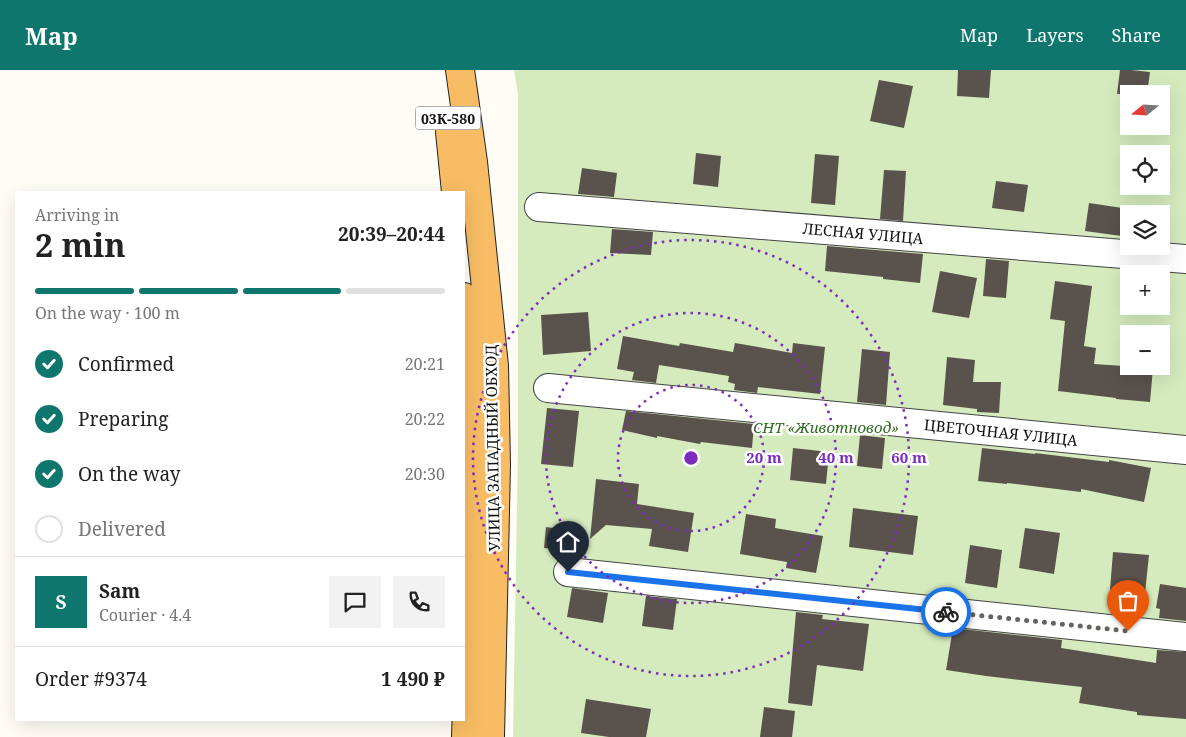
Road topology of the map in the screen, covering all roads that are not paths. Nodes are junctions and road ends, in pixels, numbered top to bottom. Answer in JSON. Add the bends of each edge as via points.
{"nodes":[{"id":1,"x":442,"y":70,"type":"edge"},
{"id":2,"x":460,"y":70,"type":"edge"},
{"id":3,"x":456,"y":191,"type":"edge"},
{"id":4,"x":539,"y":207,"type":"dead end"},
{"id":5,"x":1186,"y":259,"type":"edge"},
{"id":6,"x":465,"y":311,"type":"edge"},
{"id":7,"x":548,"y":388,"type":"dead end"},
{"id":8,"x":1186,"y":450,"type":"edge"},
{"id":9,"x":568,"y":572,"type":"dead end"},
{"id":10,"x":1186,"y":637,"type":"edge"},
{"id":11,"x":466,"y":737,"type":"edge"},
{"id":12,"x":490,"y":737,"type":"edge"}],
"edges":[{"from":1,"to":3,"type":"highway","number":"03К-580"},
{"from":2,"to":12,"type":"highway","name":"УЛИЦА ЗАПАДНЫЙ ОБХОД","number":"03К-580","via":[[494,366],[496,465]]},
{"from":4,"to":5,"type":"street","name":"ЛЕСНАЯ УЛИЦА"},
{"from":6,"to":11,"type":"highway","name":"УЛИЦА ЗАПАДНЫЙ ОБХОД","via":[[473,421]]},
{"from":7,"to":8,"type":"street","name":"ЦВЕТОЧНАЯ УЛИЦА"},
{"from":9,"to":10,"type":"street"}]}
